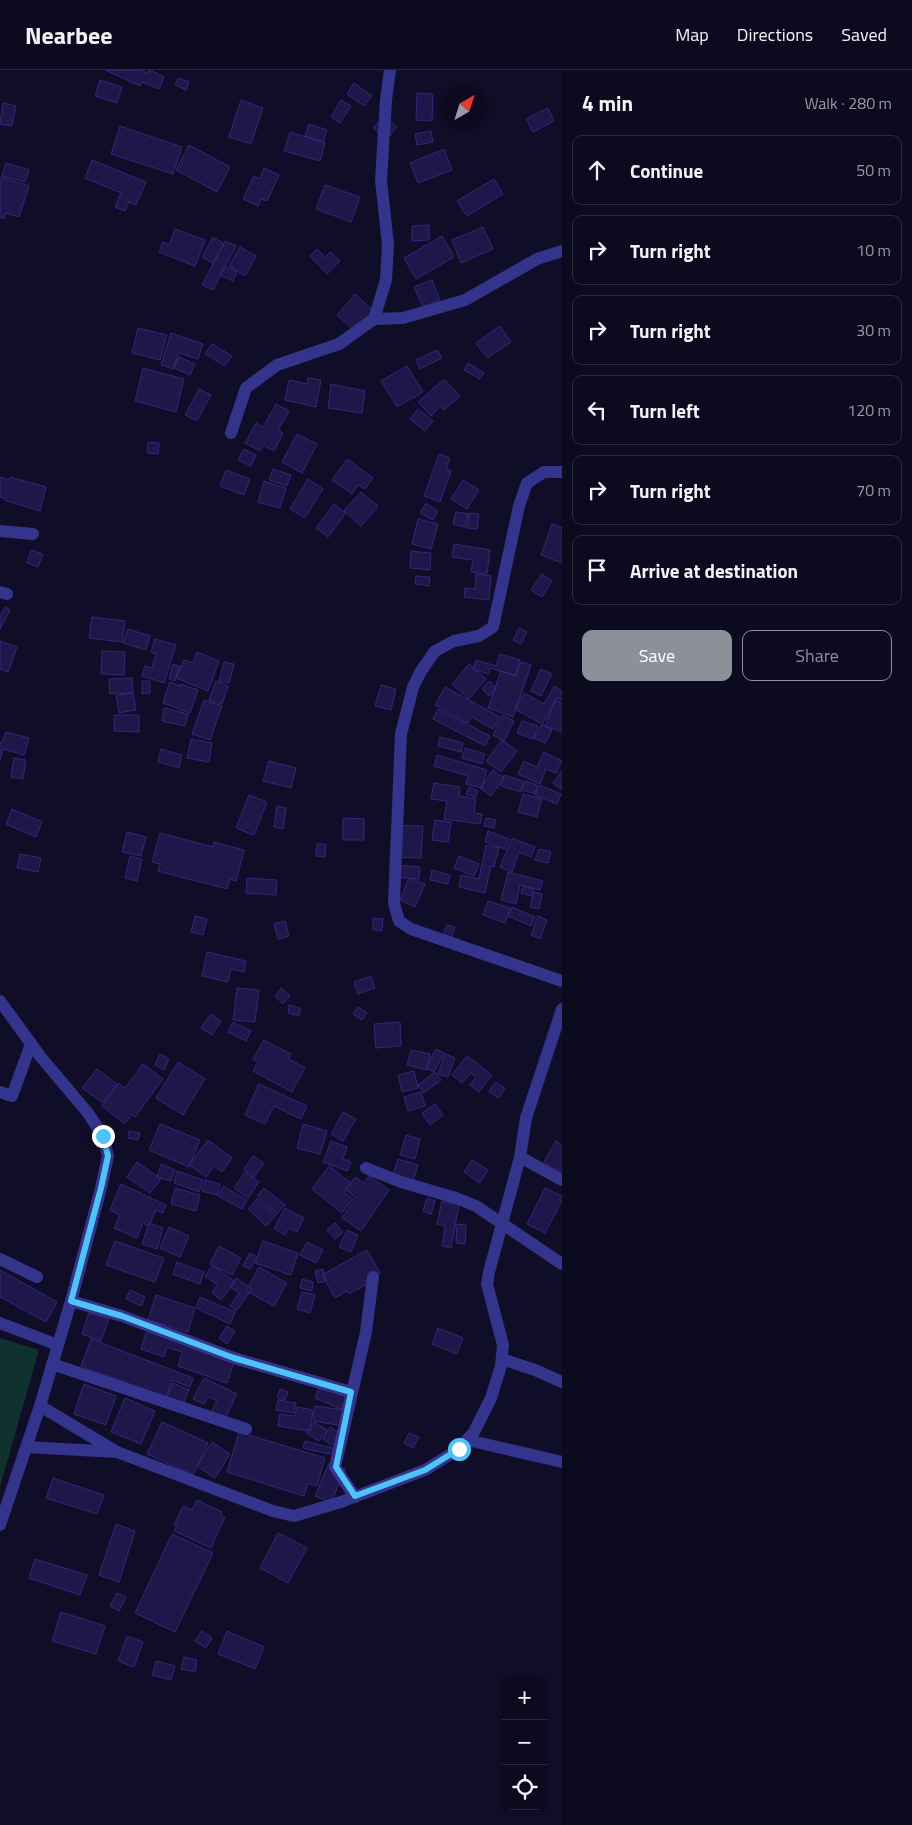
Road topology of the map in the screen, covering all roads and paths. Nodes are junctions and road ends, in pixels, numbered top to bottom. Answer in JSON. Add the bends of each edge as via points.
{"nodes":[{"id":1,"x":390,"y":70,"type":"edge"},
{"id":2,"x":562,"y":252,"type":"edge"},
{"id":3,"x":374,"y":319,"type":"junction"},
{"id":4,"x":230,"y":433,"type":"dead end"},
{"id":5,"x":562,"y":472,"type":"edge"},
{"id":6,"x":0,"y":532,"type":"edge"},
{"id":7,"x":33,"y":534,"type":"dead end"},
{"id":8,"x":562,"y":981,"type":"edge"},
{"id":9,"x":0,"y":1001,"type":"edge"},
{"id":10,"x":562,"y":1009,"type":"edge"},
{"id":11,"x":31,"y":1044,"type":"junction"},
{"id":12,"x":0,"y":1092,"type":"edge"},
{"id":13,"x":520,"y":1157,"type":"junction"},
{"id":14,"x":366,"y":1168,"type":"dead end"},
{"id":15,"x":562,"y":1180,"type":"edge"},
{"id":16,"x":502,"y":1225,"type":"junction"},
{"id":17,"x":0,"y":1259,"type":"edge"},
{"id":18,"x":562,"y":1264,"type":"edge"},
{"id":19,"x":38,"y":1276,"type":"dead end"},
{"id":20,"x":373,"y":1277,"type":"dead end"},
{"id":21,"x":71,"y":1301,"type":"junction"},
{"id":22,"x":0,"y":1322,"type":"edge"},
{"id":23,"x":58,"y":1345,"type":"junction"},
{"id":24,"x":502,"y":1359,"type":"junction"},
{"id":25,"x":52,"y":1364,"type":"junction"},
{"id":26,"x":562,"y":1382,"type":"edge"},
{"id":27,"x":351,"y":1392,"type":"junction"},
{"id":28,"x":40,"y":1406,"type":"junction"},
{"id":29,"x":246,"y":1429,"type":"dead end"},
{"id":30,"x":467,"y":1440,"type":"junction"},
{"id":31,"x":27,"y":1446,"type":"junction"},
{"id":32,"x":118,"y":1452,"type":"junction"},
{"id":33,"x":562,"y":1462,"type":"edge"},
{"id":34,"x":355,"y":1496,"type":"junction"},
{"id":35,"x":0,"y":1525,"type":"edge"}],
"edges":[{"from":1,"to":3,"type":"street","via":[[381,180],[388,244],[386,280]]},
{"from":2,"to":3,"type":"street","via":[[538,259],[465,300],[403,318]]},
{"from":3,"to":4,"type":"street","via":[[339,344],[277,365],[246,388]]},
{"from":5,"to":8,"type":"street","via":[[544,472],[527,483],[519,506],[493,627],[479,636],[454,641],[435,651],[413,687],[401,734],[394,903],[400,921],[411,929]]},
{"from":6,"to":7,"type":"street"},
{"from":9,"to":11,"type":"street"},
{"from":10,"to":13,"type":"street","via":[[526,1118]]},
{"from":11,"to":12,"type":"street","via":[[12,1096]]},
{"from":11,"to":21,"type":"street","via":[[88,1114],[103,1136],[108,1156]]},
{"from":13,"to":15,"type":"street"},
{"from":13,"to":16,"type":"street"},
{"from":14,"to":16,"type":"street","via":[[476,1206]]},
{"from":16,"to":18,"type":"street"},
{"from":16,"to":24,"type":"street","via":[[487,1284],[503,1345]]},
{"from":17,"to":19,"type":"street"},
{"from":20,"to":27,"type":"street","via":[[366,1332]]},
{"from":21,"to":23,"type":"street"},
{"from":21,"to":27,"type":"street","via":[[122,1316],[234,1358]]},
{"from":22,"to":23,"type":"street"},
{"from":23,"to":25,"type":"street"},
{"from":24,"to":26,"type":"street"},
{"from":24,"to":30,"type":"street","via":[[492,1398]]},
{"from":25,"to":28,"type":"street"},
{"from":25,"to":29,"type":"street"},
{"from":27,"to":34,"type":"street","via":[[336,1467]]},
{"from":28,"to":31,"type":"street"},
{"from":28,"to":32,"type":"street"},
{"from":30,"to":33,"type":"street"},
{"from":30,"to":34,"type":"street","via":[[459,1449],[425,1470]]},
{"from":31,"to":32,"type":"street"},
{"from":31,"to":35,"type":"street"},
{"from":32,"to":34,"type":"street","via":[[274,1512],[294,1516]]}]}
